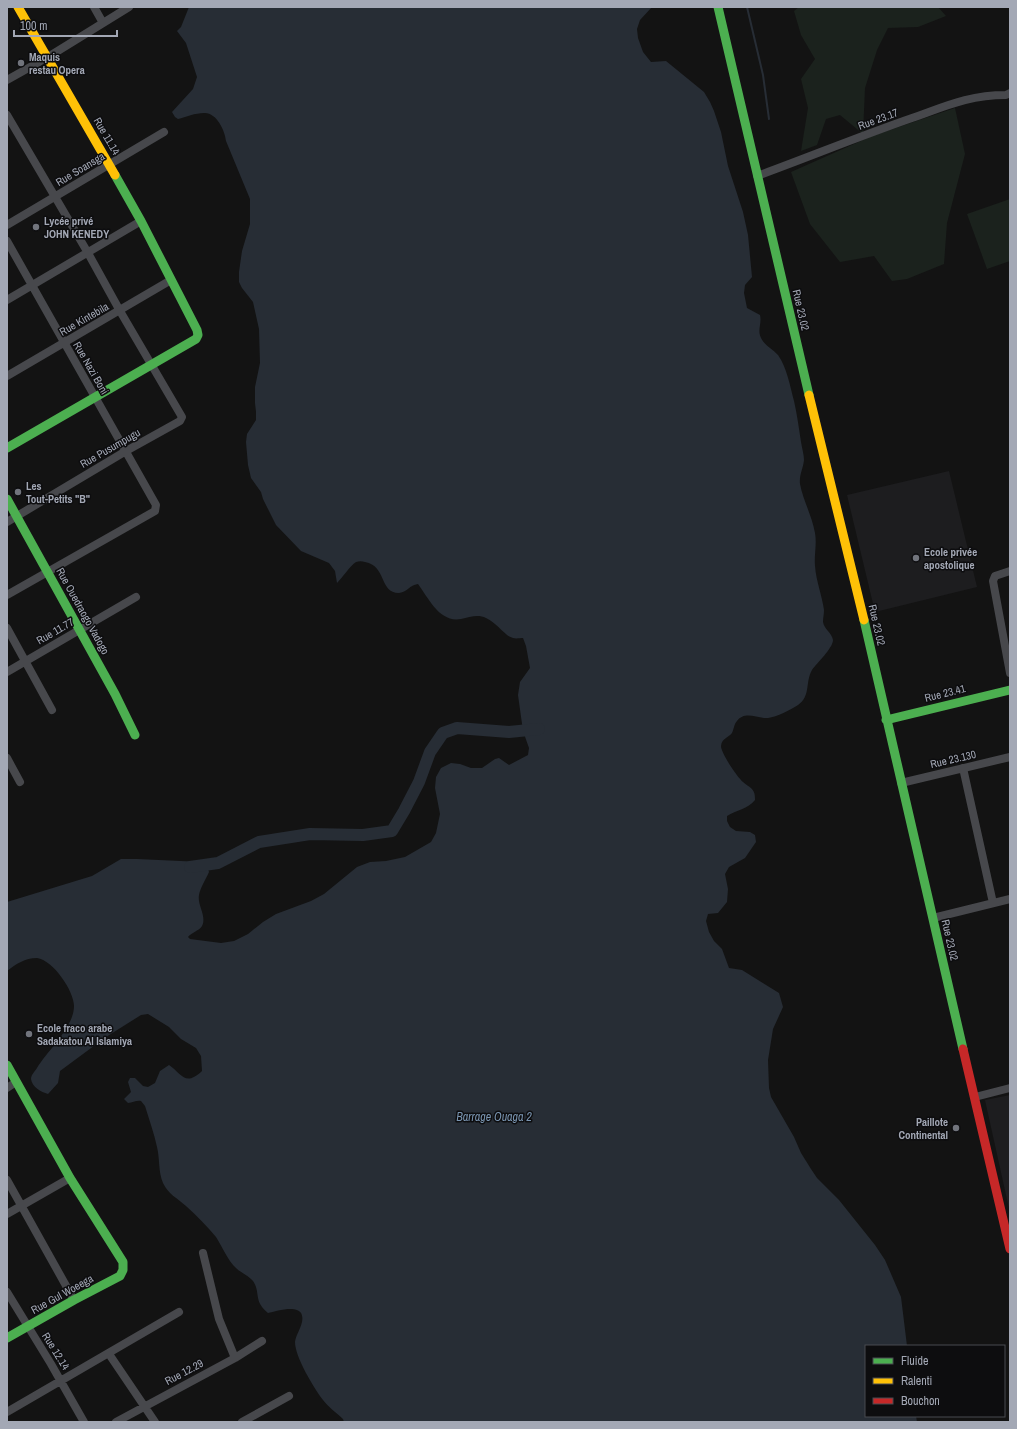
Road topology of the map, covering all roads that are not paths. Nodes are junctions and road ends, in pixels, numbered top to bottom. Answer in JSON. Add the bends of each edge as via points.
{"nodes":[{"id":1,"x":18,"y":7,"type":"edge"},
{"id":2,"x":94,"y":7,"type":"edge"},
{"id":3,"x":129,"y":7,"type":"edge"},
{"id":4,"x":718,"y":7,"type":"edge"},
{"id":5,"x":103,"y":24,"type":"junction"},
{"id":6,"x":48,"y":57,"type":"junction"},
{"id":7,"x":7,"y":80,"type":"edge"},
{"id":8,"x":1009,"y":96,"type":"edge"},
{"id":9,"x":7,"y":115,"type":"edge"},
{"id":10,"x":164,"y":132,"type":"dead end"},
{"id":11,"x":109,"y":164,"type":"junction"},
{"id":12,"x":757,"y":176,"type":"junction"},
{"id":13,"x":55,"y":197,"type":"junction"},
{"id":14,"x":141,"y":221,"type":"junction"},
{"id":15,"x":7,"y":225,"type":"edge"},
{"id":16,"x":7,"y":241,"type":"edge"},
{"id":17,"x":88,"y":253,"type":"junction"},
{"id":18,"x":170,"y":280,"type":"junction"},
{"id":19,"x":32,"y":285,"type":"junction"},
{"id":20,"x":7,"y":300,"type":"edge"},
{"id":21,"x":120,"y":311,"type":"junction"},
{"id":22,"x":64,"y":342,"type":"junction"},
{"id":23,"x":151,"y":364,"type":"junction"},
{"id":24,"x":7,"y":376,"type":"edge"},
{"id":25,"x":96,"y":397,"type":"junction"},
{"id":26,"x":7,"y":448,"type":"edge"},
{"id":27,"x":126,"y":451,"type":"junction"},
{"id":28,"x":7,"y":499,"type":"edge"},
{"id":29,"x":16,"y":517,"type":"junction"},
{"id":30,"x":7,"y":522,"type":"edge"},
{"id":31,"x":48,"y":572,"type":"junction"},
{"id":32,"x":1010,"y":572,"type":"edge"},
{"id":33,"x":7,"y":595,"type":"edge"},
{"id":34,"x":136,"y":597,"type":"dead end"},
{"id":35,"x":1010,"y":626,"type":"edge"},
{"id":36,"x":7,"y":628,"type":"edge"},
{"id":37,"x":1001,"y":628,"type":"junction"},
{"id":38,"x":80,"y":629,"type":"junction"},
{"id":39,"x":26,"y":661,"type":"junction"},
{"id":40,"x":7,"y":672,"type":"edge"},
{"id":41,"x":1010,"y":674,"type":"edge"},
{"id":42,"x":1010,"y":690,"type":"edge"},
{"id":43,"x":52,"y":710,"type":"dead end"},
{"id":44,"x":886,"y":720,"type":"junction"},
{"id":45,"x":135,"y":735,"type":"dead end"},
{"id":46,"x":7,"y":758,"type":"edge"},
{"id":47,"x":1010,"y":758,"type":"edge"},
{"id":48,"x":963,"y":768,"type":"junction"},
{"id":49,"x":20,"y":782,"type":"dead end"},
{"id":50,"x":901,"y":783,"type":"junction"},
{"id":51,"x":1010,"y":899,"type":"edge"},
{"id":52,"x":993,"y":903,"type":"junction"},
{"id":53,"x":932,"y":918,"type":"junction"},
{"id":54,"x":7,"y":1065,"type":"edge"},
{"id":55,"x":16,"y":1082,"type":"junction"},
{"id":56,"x":7,"y":1088,"type":"edge"},
{"id":57,"x":1010,"y":1088,"type":"edge"},
{"id":58,"x":975,"y":1097,"type":"junction"},
{"id":59,"x":70,"y":1178,"type":"junction"},
{"id":60,"x":7,"y":1180,"type":"edge"},
{"id":61,"x":22,"y":1206,"type":"junction"},
{"id":62,"x":7,"y":1214,"type":"edge"},
{"id":63,"x":1010,"y":1249,"type":"edge"},
{"id":64,"x":203,"y":1253,"type":"dead end"},
{"id":65,"x":7,"y":1292,"type":"edge"},
{"id":66,"x":74,"y":1300,"type":"junction"},
{"id":67,"x":179,"y":1312,"type":"dead end"},
{"id":68,"x":27,"y":1326,"type":"junction"},
{"id":69,"x":7,"y":1338,"type":"edge"},
{"id":70,"x":262,"y":1341,"type":"dead end"},
{"id":71,"x":109,"y":1354,"type":"junction"},
{"id":72,"x":235,"y":1358,"type":"junction"},
{"id":73,"x":61,"y":1381,"type":"junction"},
{"id":74,"x":289,"y":1396,"type":"dead end"},
{"id":75,"x":145,"y":1406,"type":"junction"},
{"id":76,"x":7,"y":1412,"type":"edge"},
{"id":77,"x":84,"y":1422,"type":"edge"},
{"id":78,"x":116,"y":1422,"type":"edge"},
{"id":79,"x":155,"y":1422,"type":"edge"},
{"id":80,"x":242,"y":1422,"type":"edge"}],
"edges":[{"from":1,"to":6,"type":"street","name":"Rue 11.14"},
{"from":2,"to":5,"type":"street"},
{"from":3,"to":5,"type":"street"},
{"from":4,"to":12,"type":"street","name":"Rue 23.02"},
{"from":5,"to":6,"type":"street"},
{"from":6,"to":7,"type":"street"},
{"from":6,"to":11,"type":"street","name":"Rue 11.14"},
{"from":8,"to":12,"type":"street","name":"Rue 23.17","via":[[980,96],[959,100]]},
{"from":9,"to":13,"type":"street"},
{"from":10,"to":11,"type":"street","name":"Rue Soansga"},
{"from":11,"to":13,"type":"street","name":"Rue Soansga"},
{"from":11,"to":14,"type":"street","name":"Rue 11.14"},
{"from":12,"to":44,"type":"street","name":"Rue 23.02"},
{"from":13,"to":15,"type":"street","name":"Rue Soansga"},
{"from":13,"to":17,"type":"street"},
{"from":14,"to":17,"type":"street"},
{"from":14,"to":18,"type":"street","name":"Rue 11.14"},
{"from":16,"to":19,"type":"street","name":"Rue Nazi Boni"},
{"from":17,"to":19,"type":"street"},
{"from":17,"to":21,"type":"street"},
{"from":18,"to":21,"type":"street","name":"Rue Kintebila"},
{"from":18,"to":23,"type":"street","name":"Rue 11.14","via":[[198,335],[196,339]]},
{"from":19,"to":20,"type":"street"},
{"from":19,"to":22,"type":"street","name":"Rue Nazi Boni"},
{"from":21,"to":22,"type":"street","name":"Rue Kintebila"},
{"from":21,"to":23,"type":"street"},
{"from":22,"to":24,"type":"street","name":"Rue Kintebila"},
{"from":22,"to":25,"type":"street","name":"Rue Nazi Boni"},
{"from":23,"to":25,"type":"street"},
{"from":23,"to":27,"type":"street","name":"Rue Pusumpugu","via":[[182,418]]},
{"from":25,"to":26,"type":"street"},
{"from":25,"to":27,"type":"street","name":"Rue Nazi Boni"},
{"from":27,"to":29,"type":"street","name":"Rue Pusumpugu"},
{"from":27,"to":31,"type":"street","name":"Rue Nazi Boni","via":[[156,505],[154,511]]},
{"from":28,"to":29,"type":"street","name":"Rue Ouedraogo Vadogo"},
{"from":29,"to":30,"type":"street","name":"Rue Pusumpugu"},
{"from":29,"to":31,"type":"street","name":"Rue Ouedraogo Vadogo"},
{"from":31,"to":33,"type":"street"},
{"from":31,"to":38,"type":"street","name":"Rue Ouedraogo Vadogo"},
{"from":32,"to":37,"type":"street","via":[[995,576],[993,581]]},
{"from":34,"to":38,"type":"street","name":"Rue 11.77"},
{"from":35,"to":37,"type":"street"},
{"from":36,"to":39,"type":"street"},
{"from":37,"to":41,"type":"street"},
{"from":38,"to":39,"type":"street","name":"Rue 11.77"},
{"from":38,"to":45,"type":"street","name":"Rue Ouedraogo Vadogo"},
{"from":39,"to":40,"type":"street","name":"Rue 11.77"},
{"from":39,"to":43,"type":"street"},
{"from":42,"to":44,"type":"street","name":"Rue 23.41"},
{"from":44,"to":50,"type":"street","name":"Rue 23.02"},
{"from":46,"to":49,"type":"street"},
{"from":47,"to":48,"type":"street","name":"Rue 23.130"},
{"from":48,"to":50,"type":"street","name":"Rue 23.130"},
{"from":48,"to":52,"type":"street"},
{"from":50,"to":53,"type":"street","name":"Rue 23.02"},
{"from":51,"to":52,"type":"street"},
{"from":52,"to":53,"type":"street"},
{"from":53,"to":58,"type":"street","name":"Rue 23.02"},
{"from":54,"to":55,"type":"street"},
{"from":55,"to":56,"type":"street"},
{"from":55,"to":59,"type":"street"},
{"from":57,"to":58,"type":"street"},
{"from":58,"to":63,"type":"street","name":"Rue 23.02"},
{"from":59,"to":61,"type":"street"},
{"from":59,"to":66,"type":"street","name":"Rue Gul Woeega","via":[[123,1262],[124,1268],[120,1276]]},
{"from":60,"to":61,"type":"street"},
{"from":61,"to":62,"type":"street"},
{"from":61,"to":66,"type":"street"},
{"from":64,"to":72,"type":"street","via":[[219,1319]]},
{"from":65,"to":68,"type":"street","name":"Rue 12.14"},
{"from":66,"to":68,"type":"street","name":"Rue Gul Woeega"},
{"from":67,"to":71,"type":"street"},
{"from":68,"to":69,"type":"street","name":"Rue Gul Woeega"},
{"from":68,"to":73,"type":"street","name":"Rue 12.14"},
{"from":70,"to":72,"type":"street","name":"Rue 12.29"},
{"from":71,"to":73,"type":"street"},
{"from":71,"to":75,"type":"street"},
{"from":72,"to":75,"type":"street","name":"Rue 12.29"},
{"from":73,"to":76,"type":"street"},
{"from":73,"to":77,"type":"street","name":"Rue 12.14"},
{"from":74,"to":80,"type":"street"},
{"from":75,"to":78,"type":"street","name":"Rue 12.29"},
{"from":75,"to":79,"type":"street"}]}
